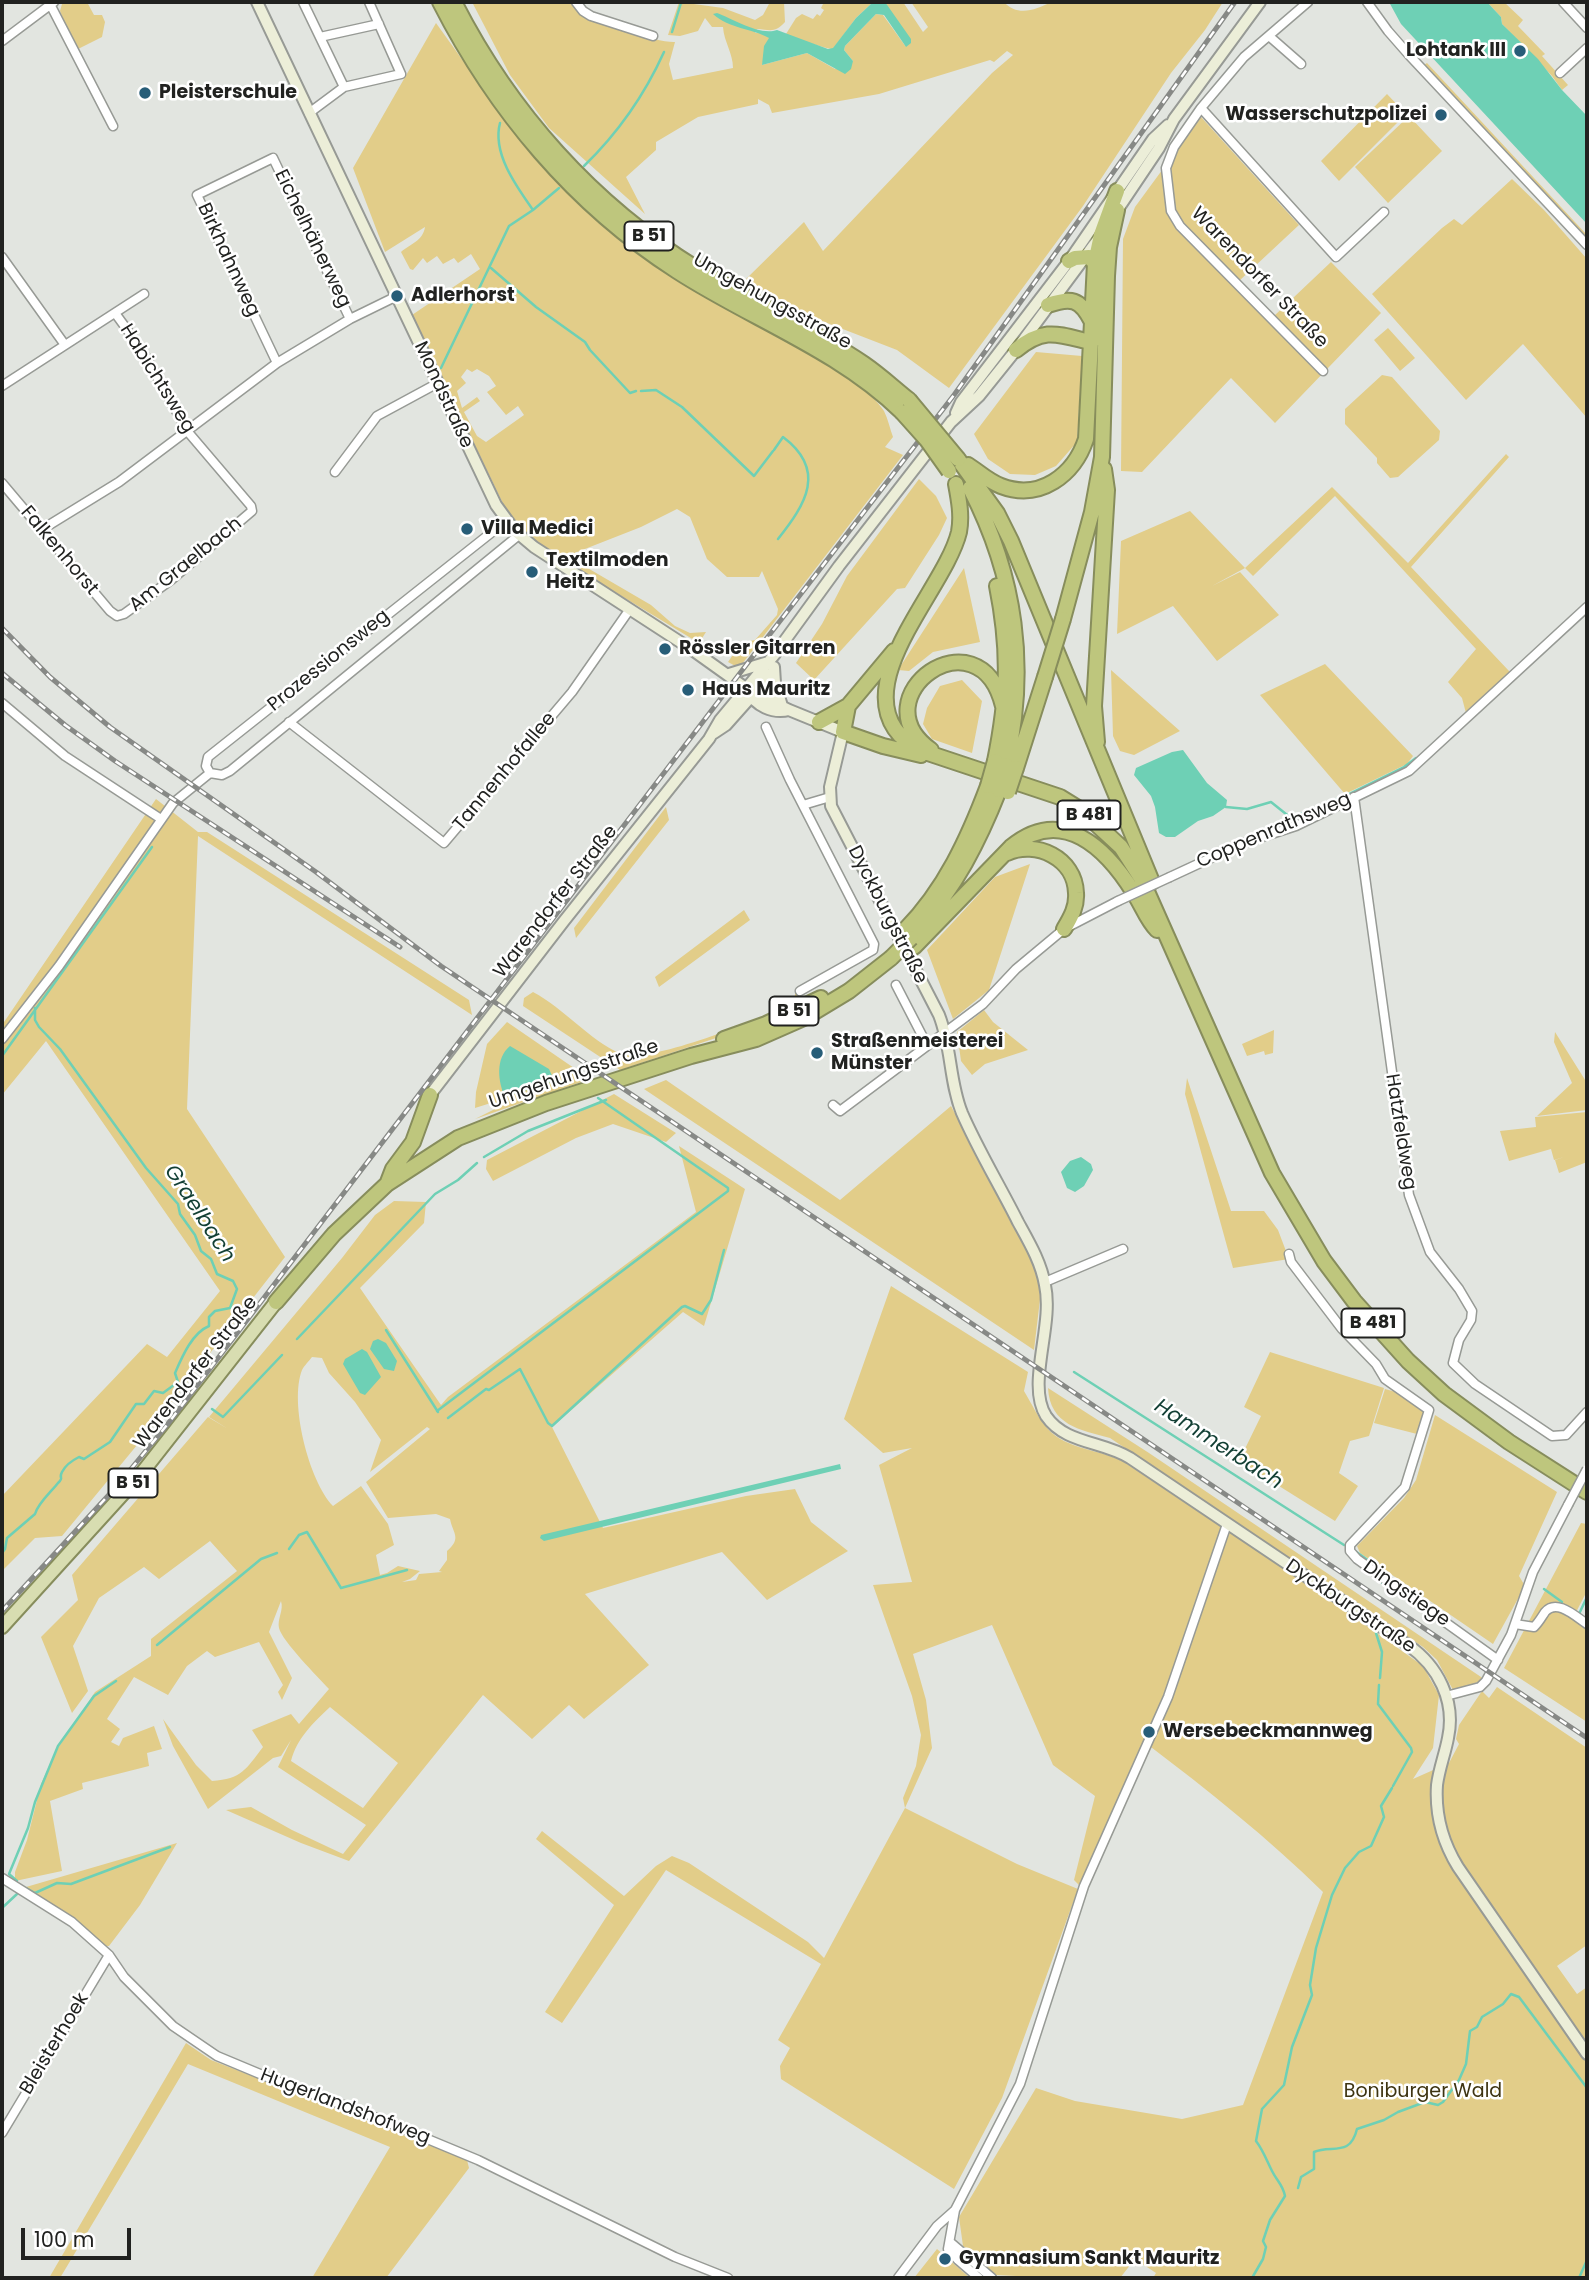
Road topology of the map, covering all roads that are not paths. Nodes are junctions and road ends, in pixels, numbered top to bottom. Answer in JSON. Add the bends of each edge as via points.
{"nodes":[{"id":1,"x":257,"y":2,"type":"edge"},
{"id":2,"x":303,"y":2,"type":"edge"},
{"id":3,"x":369,"y":2,"type":"edge"},
{"id":4,"x":440,"y":2,"type":"edge"},
{"id":5,"x":454,"y":2,"type":"edge"},
{"id":6,"x":576,"y":2,"type":"edge"},
{"id":7,"x":1261,"y":2,"type":"edge"},
{"id":8,"x":1308,"y":2,"type":"edge"},
{"id":9,"x":1367,"y":2,"type":"edge"},
{"id":10,"x":1563,"y":2,"type":"edge"},
{"id":11,"x":52,"y":3,"type":"edge"},
{"id":12,"x":379,"y":24,"type":"junction"},
{"id":13,"x":1587,"y":28,"type":"edge"},
{"id":14,"x":653,"y":36,"type":"dead end"},
{"id":15,"x":1269,"y":36,"type":"junction"},
{"id":16,"x":320,"y":37,"type":"junction"},
{"id":17,"x":2,"y":41,"type":"edge"},
{"id":18,"x":1587,"y":48,"type":"edge"},
{"id":19,"x":1301,"y":65,"type":"dead end"},
{"id":20,"x":1560,"y":73,"type":"dead end"},
{"id":21,"x":344,"y":86,"type":"junction"},
{"id":22,"x":1202,"y":108,"type":"junction"},
{"id":23,"x":309,"y":113,"type":"junction"},
{"id":24,"x":1174,"y":119,"type":"junction"},
{"id":25,"x":113,"y":126,"type":"dead end"},
{"id":26,"x":273,"y":158,"type":"joint"},
{"id":27,"x":1117,"y":191,"type":"junction"},
{"id":28,"x":1117,"y":210,"type":"junction"},
{"id":29,"x":1384,"y":212,"type":"dead end"},
{"id":30,"x":1101,"y":235,"type":"junction"},
{"id":31,"x":1587,"y":245,"type":"edge"},
{"id":32,"x":2,"y":257,"type":"edge"},
{"id":33,"x":1090,"y":260,"type":"junction"},
{"id":34,"x":1069,"y":261,"type":"junction"},
{"id":35,"x":1107,"y":276,"type":"junction"},
{"id":36,"x":144,"y":294,"type":"dead end"},
{"id":37,"x":397,"y":296,"type":"junction"},
{"id":38,"x":1048,"y":305,"type":"junction"},
{"id":39,"x":115,"y":313,"type":"junction"},
{"id":40,"x":350,"y":319,"type":"junction"},
{"id":41,"x":1091,"y":320,"type":"junction"},
{"id":42,"x":1106,"y":330,"type":"junction"},
{"id":43,"x":1090,"y":342,"type":"junction"},
{"id":44,"x":65,"y":345,"type":"junction"},
{"id":45,"x":1016,"y":350,"type":"junction"},
{"id":46,"x":277,"y":363,"type":"junction"},
{"id":47,"x":1322,"y":371,"type":"dead end"},
{"id":48,"x":438,"y":383,"type":"junction"},
{"id":49,"x":2,"y":386,"type":"edge"},
{"id":50,"x":906,"y":406,"type":"junction"},
{"id":51,"x":951,"y":422,"type":"junction"},
{"id":52,"x":188,"y":432,"type":"junction"},
{"id":53,"x":1102,"y":457,"type":"junction"},
{"id":54,"x":955,"y":471,"type":"junction"},
{"id":55,"x":335,"y":472,"type":"dead end"},
{"id":56,"x":2,"y":483,"type":"edge"},
{"id":57,"x":253,"y":509,"type":"joint"},
{"id":58,"x":506,"y":521,"type":"junction"},
{"id":59,"x":41,"y":530,"type":"junction"},
{"id":60,"x":519,"y":535,"type":"junction"},
{"id":61,"x":1587,"y":607,"type":"edge"},
{"id":62,"x":630,"y":609,"type":"junction"},
{"id":63,"x":117,"y":616,"type":"joint"},
{"id":64,"x":903,"y":639,"type":"junction"},
{"id":65,"x":772,"y":662,"type":"junction"},
{"id":66,"x":729,"y":674,"type":"junction"},
{"id":67,"x":751,"y":692,"type":"junction"},
{"id":68,"x":2,"y":703,"type":"edge"},
{"id":69,"x":848,"y":706,"type":"junction"},
{"id":70,"x":785,"y":708,"type":"junction"},
{"id":71,"x":1004,"y":711,"type":"junction"},
{"id":72,"x":289,"y":722,"type":"junction"},
{"id":73,"x":820,"y":722,"type":"junction"},
{"id":74,"x":766,"y":727,"type":"dead end"},
{"id":75,"x":843,"y":732,"type":"junction"},
{"id":76,"x":1099,"y":754,"type":"junction"},
{"id":77,"x":946,"y":761,"type":"junction"},
{"id":78,"x":1006,"y":765,"type":"junction"},
{"id":79,"x":210,"y":773,"type":"junction"},
{"id":80,"x":998,"y":789,"type":"junction"},
{"id":81,"x":830,"y":797,"type":"junction"},
{"id":82,"x":1354,"y":797,"type":"junction"},
{"id":83,"x":803,"y":805,"type":"junction"},
{"id":84,"x":161,"y":819,"type":"junction"},
{"id":85,"x":1002,"y":855,"type":"junction"},
{"id":86,"x":1154,"y":909,"type":"junction"},
{"id":87,"x":938,"y":922,"type":"junction"},
{"id":88,"x":1064,"y":929,"type":"junction"},
{"id":89,"x":910,"y":938,"type":"junction"},
{"id":90,"x":1170,"y":943,"type":"junction"},
{"id":91,"x":891,"y":957,"type":"junction"},
{"id":92,"x":896,"y":985,"type":"dead end"},
{"id":93,"x":800,"y":991,"type":"dead end"},
{"id":94,"x":946,"y":1033,"type":"junction"},
{"id":95,"x":2,"y":1039,"type":"edge"},
{"id":96,"x":927,"y":1045,"type":"junction"},
{"id":97,"x":691,"y":1056,"type":"junction"},
{"id":98,"x":430,"y":1096,"type":"joint"},
{"id":99,"x":833,"y":1104,"type":"dead end"},
{"id":100,"x":387,"y":1184,"type":"junction"},
{"id":101,"x":334,"y":1234,"type":"joint"},
{"id":102,"x":1123,"y":1249,"type":"dead end"},
{"id":103,"x":1289,"y":1255,"type":"dead end"},
{"id":104,"x":1045,"y":1282,"type":"junction"},
{"id":105,"x":276,"y":1302,"type":"joint"},
{"id":106,"x":1587,"y":1412,"type":"edge"},
{"id":107,"x":1587,"y":1469,"type":"edge"},
{"id":108,"x":1587,"y":1492,"type":"edge"},
{"id":109,"x":1227,"y":1524,"type":"junction"},
{"id":110,"x":1515,"y":1624,"type":"junction"},
{"id":111,"x":1587,"y":1625,"type":"edge"},
{"id":112,"x":2,"y":1627,"type":"edge"},
{"id":113,"x":1498,"y":1660,"type":"junction"},
{"id":114,"x":1446,"y":1696,"type":"junction"},
{"id":115,"x":2,"y":1878,"type":"edge"},
{"id":116,"x":109,"y":1955,"type":"junction"},
{"id":117,"x":1587,"y":2054,"type":"edge"},
{"id":118,"x":2,"y":2133,"type":"edge"},
{"id":119,"x":955,"y":2210,"type":"junction"},
{"id":120,"x":950,"y":2242,"type":"junction"},
{"id":121,"x":728,"y":2278,"type":"edge"},
{"id":122,"x":898,"y":2278,"type":"edge"},
{"id":123,"x":979,"y":2278,"type":"edge"},
{"id":124,"x":992,"y":2278,"type":"edge"}],
"edges":[{"from":1,"to":23,"type":"street","name":"Mondstraße"},
{"from":2,"to":16,"type":"street"},
{"from":3,"to":12,"type":"street"},
{"from":4,"to":50,"type":"highway","name":"Umgehungsstraße","number":"B 51","via":[[460,42],[522,133],[596,208],[676,270],[849,368]]},
{"from":5,"to":50,"type":"highway","name":"Umgehungsstraße","number":"B 51","via":[[492,70],[532,125],[633,224],[696,269],[865,364]]},
{"from":6,"to":14,"type":"street","via":[[591,16]]},
{"from":7,"to":24,"type":"street","name":"Warendorfer Straße"},
{"from":8,"to":15,"type":"street","name":"Warendorfer Straße"},
{"from":9,"to":31,"type":"street","via":[[1405,51]]},
{"from":10,"to":13,"type":"street"},
{"from":11,"to":17,"type":"street"},
{"from":11,"to":25,"type":"street"},
{"from":12,"to":16,"type":"street"},
{"from":12,"to":21,"type":"street","via":[[401,74]]},
{"from":15,"to":19,"type":"street"},
{"from":15,"to":22,"type":"street","name":"Warendorfer Straße","via":[[1244,57]]},
{"from":16,"to":21,"type":"street"},
{"from":18,"to":20,"type":"street"},
{"from":21,"to":23,"type":"street"},
{"from":22,"to":29,"type":"street","via":[[1336,257]]},
{"from":22,"to":47,"type":"street","name":"Warendorfer Straße","via":[[1168,159],[1171,211],[1180,226]]},
{"from":23,"to":37,"type":"street","name":"Mondstraße"},
{"from":24,"to":27,"type":"street","name":"Warendorfer Straße","via":[[1153,139]]},
{"from":24,"to":28,"type":"street","name":"Warendorfer Straße"},
{"from":26,"to":40,"type":"street","name":"Eichelhäherweg"},
{"from":26,"to":46,"type":"street","name":"Birkhahnweg","via":[[197,195]]},
{"from":27,"to":30,"type":"highway"},
{"from":27,"to":34,"type":"street","name":"Warendorfer Straße"},
{"from":28,"to":30,"type":"street","name":"Warendorfer Straße"},
{"from":28,"to":35,"type":"highway"},
{"from":30,"to":33,"type":"highway"},
{"from":32,"to":44,"type":"street"},
{"from":33,"to":34,"type":"highway"},
{"from":33,"to":35,"type":"highway"},
{"from":33,"to":38,"type":"street","name":"Warendorfer Straße"},
{"from":33,"to":41,"type":"highway"},
{"from":34,"to":51,"type":"street","name":"Warendorfer Straße","via":[[961,402]]},
{"from":35,"to":42,"type":"highway"},
{"from":36,"to":39,"type":"street"},
{"from":37,"to":40,"type":"street"},
{"from":37,"to":48,"type":"street","name":"Mondstraße"},
{"from":38,"to":41,"type":"highway","via":[[1077,302]]},
{"from":38,"to":45,"type":"street","name":"Warendorfer Straße"},
{"from":39,"to":44,"type":"street"},
{"from":39,"to":52,"type":"street","name":"Habichtsweg","via":[[142,350]]},
{"from":40,"to":46,"type":"street"},
{"from":41,"to":43,"type":"highway"},
{"from":42,"to":43,"type":"highway"},
{"from":42,"to":53,"type":"highway"},
{"from":43,"to":45,"type":"highway","via":[[1039,334]]},
{"from":43,"to":54,"type":"highway","via":[[1086,439],[1066,474],[1030,491]]},
{"from":44,"to":49,"type":"street"},
{"from":45,"to":51,"type":"street","name":"Warendorfer Straße"},
{"from":46,"to":52,"type":"street"},
{"from":48,"to":55,"type":"street","via":[[377,416]]},
{"from":48,"to":58,"type":"street","name":"Mondstraße"},
{"from":50,"to":54,"type":"highway","number":"B 51","bridge":true},
{"from":51,"to":65,"type":"street","name":"Warendorfer Straße","via":[[833,573]]},
{"from":52,"to":57,"type":"street","name":"Habichtsweg"},
{"from":52,"to":59,"type":"street"},
{"from":53,"to":76,"type":"highway","via":[[1107,490],[1094,706]]},
{"from":53,"to":78,"type":"highway","bridge":true,"via":[[1092,512],[1045,677]]},
{"from":54,"to":64,"type":"highway","via":[[959,532]]},
{"from":54,"to":71,"type":"highway","number":"B 51","via":[[986,544],[997,585],[1007,657]]},
{"from":54,"to":76,"type":"highway","via":[[997,513]]},
{"from":54,"to":78,"type":"highway","number":"B 51","via":[[964,475],[986,520],[1014,620],[1017,688]]},
{"from":56,"to":59,"type":"street","name":"Falkenhorst"},
{"from":57,"to":63,"type":"street","name":"Am Graelbach","via":[[171,580]]},
{"from":58,"to":60,"type":"street","name":"Mondstraße"},
{"from":58,"to":79,"type":"street","name":"Prozessionsweg","via":[[208,757]]},
{"from":59,"to":63,"type":"street","name":"Falkenhorst"},
{"from":60,"to":62,"type":"street","name":"Mondstraße"},
{"from":60,"to":72,"type":"street","name":"Prozessionsweg"},
{"from":61,"to":82,"type":"street","name":"Coppenrathsweg","via":[[1409,771]]},
{"from":62,"to":66,"type":"street","name":"Mondstraße"},
{"from":62,"to":72,"type":"street","name":"Tannenhofallee","via":[[572,692],[444,843]]},
{"from":64,"to":69,"type":"highway"},
{"from":64,"to":77,"type":"highway","via":[[889,675],[888,716],[902,738]]},
{"from":65,"to":66,"type":"street"},
{"from":65,"to":67,"type":"street","name":"Warendorfer Straße"},
{"from":65,"to":70,"type":"street"},
{"from":66,"to":67,"type":"street","name":"Mondstraße"},
{"from":67,"to":70,"type":"street"},
{"from":67,"to":98,"type":"street","name":"Warendorfer Straße","via":[[720,720]]},
{"from":68,"to":84,"type":"street","via":[[65,756]]},
{"from":69,"to":73,"type":"highway"},
{"from":69,"to":75,"type":"highway"},
{"from":70,"to":73,"type":"street"},
{"from":71,"to":77,"type":"highway","via":[[992,679],[979,669],[948,663],[919,679],[908,706],[909,720],[924,745]]},
{"from":71,"to":78,"type":"highway","number":"B 51"},
{"from":72,"to":79,"type":"street","name":"Prozessionsweg","via":[[230,771]]},
{"from":73,"to":75,"type":"street"},
{"from":74,"to":83,"type":"street","name":"Dyckburgstraße"},
{"from":75,"to":77,"type":"highway","number":"B 481"},
{"from":75,"to":81,"type":"street"},
{"from":76,"to":86,"type":"highway","via":[[1155,890]]},
{"from":77,"to":86,"type":"highway","number":"B 481","via":[[1060,797],[1082,810],[1121,846]]},
{"from":78,"to":80,"type":"highway","number":"B 51","bridge":true},
{"from":78,"to":80,"type":"highway","bridge":true},
{"from":79,"to":84,"type":"street","name":"Prozessionsweg"},
{"from":80,"to":87,"type":"highway","via":[[978,857]]},
{"from":80,"to":89,"type":"highway","number":"B 51"},
{"from":81,"to":83,"type":"street"},
{"from":81,"to":94,"type":"street","name":"Dyckburgstraße"},
{"from":82,"to":88,"type":"street","name":"Coppenrathsweg","bridge":true,"via":[[1296,826],[1241,844]]},
{"from":82,"to":106,"type":"street","name":"Hatzfeldweg","via":[[1409,1195],[1430,1252],[1472,1311],[1453,1363],[1475,1384],[1552,1436],[1566,1434]]},
{"from":83,"to":93,"type":"street","name":"Dyckburgstraße","via":[[874,944],[873,950]]},
{"from":84,"to":95,"type":"street","name":"Prozessionsweg"},
{"from":85,"to":87,"type":"highway"},
{"from":85,"to":88,"type":"highway","via":[[1037,849],[1063,863],[1077,891],[1074,911]]},
{"from":85,"to":90,"type":"highway","via":[[1037,831],[1064,831],[1089,840]]},
{"from":86,"to":90,"type":"highway","number":"B 481"},
{"from":87,"to":89,"type":"highway"},
{"from":88,"to":94,"type":"street","name":"Coppenrathsweg"},
{"from":89,"to":91,"type":"highway"},
{"from":90,"to":108,"type":"highway","number":"B 481","via":[[1272,1173],[1354,1301],[1444,1394]]},
{"from":91,"to":97,"type":"highway","name":"Umgehungsstraße","number":"B 51","via":[[814,1002]]},
{"from":91,"to":97,"type":"highway","name":"Umgehungsstraße","number":"B 51","via":[[840,1007],[810,1023]]},
{"from":92,"to":96,"type":"street","name":"Dyckburgstraße"},
{"from":94,"to":96,"type":"street"},
{"from":94,"to":104,"type":"street","name":"Dyckburgstraße","via":[[963,1114],[1035,1253]]},
{"from":96,"to":99,"type":"street","via":[[840,1111]]},
{"from":97,"to":100,"type":"highway","name":"Umgehungsstraße","number":"B 51","via":[[464,1135]]},
{"from":98,"to":100,"type":"highway","via":[[413,1142]]},
{"from":100,"to":101,"type":"highway","name":"Umgehungsstraße","number":"B 51"},
{"from":101,"to":105,"type":"highway","name":"Warendorfer Straße","number":"B 51"},
{"from":102,"to":104,"type":"street"},
{"from":103,"to":113,"type":"street","name":"Dingstiege","via":[[1385,1379],[1429,1410],[1405,1487],[1350,1545],[1350,1551]]},
{"from":104,"to":109,"type":"street","name":"Dyckburgstraße","via":[[1048,1321],[1038,1390],[1051,1422],[1069,1436],[1124,1454]]},
{"from":105,"to":112,"type":"main road","name":"Warendorfer Straße","number":"B 51","via":[[141,1474]]},
{"from":107,"to":110,"type":"street","bridge":true,"via":[[1533,1572]]},
{"from":109,"to":114,"type":"street","name":"Dyckburgstraße","via":[[1413,1649],[1432,1667]]},
{"from":109,"to":119,"type":"street","via":[[1168,1697],[1084,1886],[1020,2084]]},
{"from":110,"to":111,"type":"street","via":[[1534,1627],[1553,1607]]},
{"from":110,"to":113,"type":"street"},
{"from":113,"to":114,"type":"street","via":[[1483,1685]]},
{"from":114,"to":117,"type":"street","name":"Dyckburgstraße","via":[[1450,1725],[1437,1806],[1446,1845]]},
{"from":115,"to":116,"type":"street","name":"Hugerlandshofweg","via":[[72,1922]]},
{"from":116,"to":118,"type":"street","name":"Bleisterhoek"},
{"from":116,"to":121,"type":"street","name":"Hugerlandshofweg","via":[[124,1977],[173,2026],[216,2056],[478,2160]]},
{"from":119,"to":120,"type":"street"},
{"from":119,"to":122,"type":"street","via":[[937,2226]]},
{"from":120,"to":123,"type":"street","via":[[948,2249]]},
{"from":120,"to":124,"type":"street"}]}
